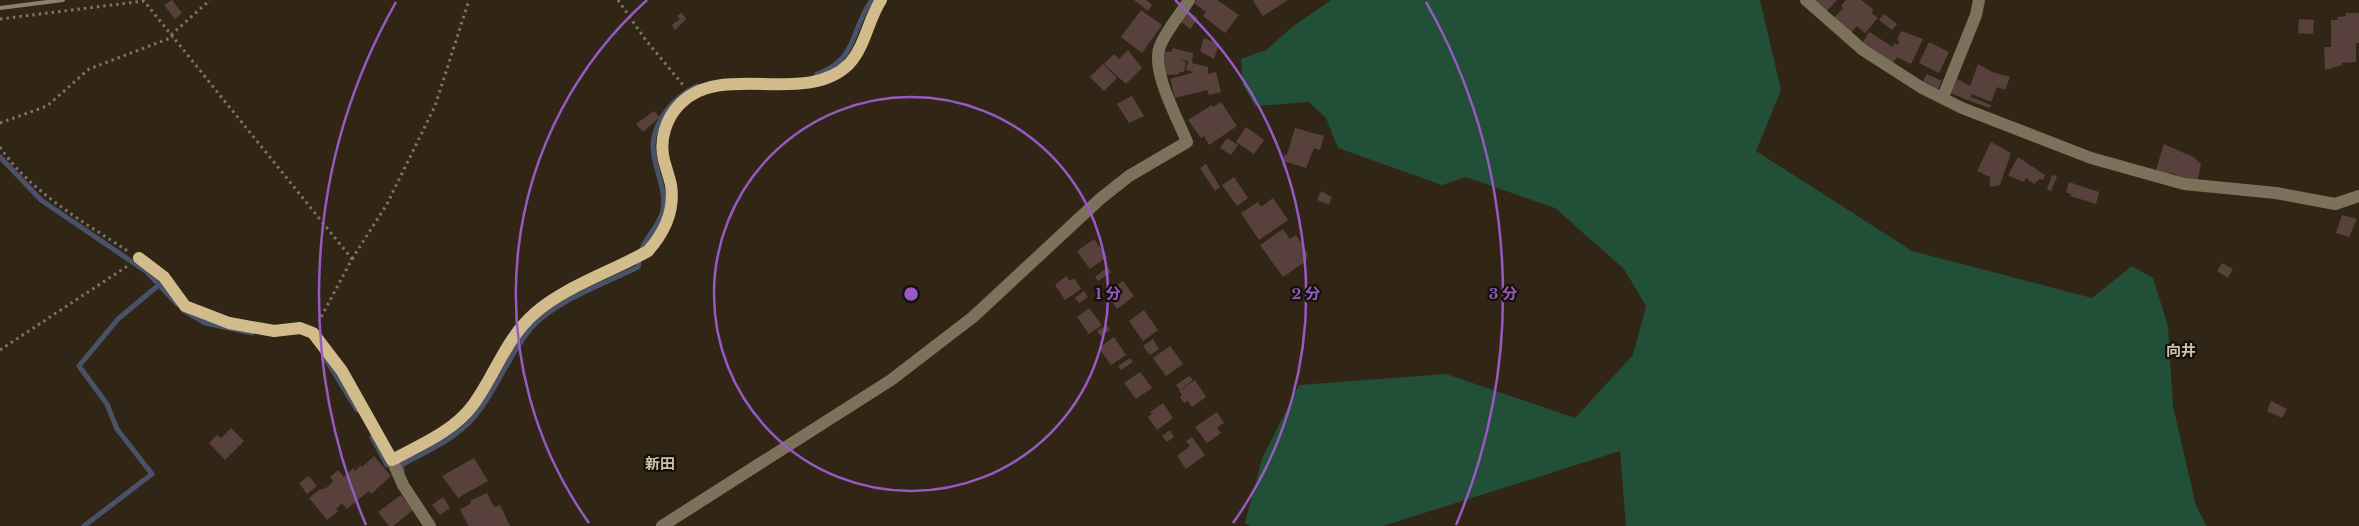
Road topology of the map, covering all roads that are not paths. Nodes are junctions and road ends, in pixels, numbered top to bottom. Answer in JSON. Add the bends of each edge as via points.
{"nodes":[{"id":1,"x":881,"y":0,"type":"edge"},
{"id":2,"x":1189,"y":0,"type":"edge"},
{"id":3,"x":1806,"y":0,"type":"edge"},
{"id":4,"x":1979,"y":0,"type":"edge"},
{"id":5,"x":1943,"y":97,"type":"junction"},
{"id":6,"x":2359,"y":196,"type":"edge"},
{"id":7,"x":134,"y":261,"type":"road end"},
{"id":8,"x":392,"y":460,"type":"junction"},
{"id":9,"x":430,"y":526,"type":"edge"},
{"id":10,"x":662,"y":526,"type":"edge"}],
"edges":[{"from":1,"to":8,"type":"main road","via":[[856,55],[836,74],[808,82],[713,86],[681,103],[668,122],[662,143],[672,198],[666,227],[658,240],[640,255],[552,300],[535,313],[511,340],[482,391],[462,418]]},
{"from":2,"to":10,"type":"street","via":[[1159,48],[1158,62],[1187,142],[1129,176],[1100,199],[973,318],[891,380]]},
{"from":3,"to":5,"type":"street","via":[[1863,50],[1922,88]]},
{"from":4,"to":5,"type":"street"},
{"from":5,"to":6,"type":"street","via":[[1962,108],[2091,158],[2184,184],[2276,193],[2335,204]]},
{"from":7,"to":8,"type":"main road","via":[[164,277],[185,306],[229,323],[274,330],[300,328],[313,333],[342,371]]},
{"from":8,"to":9,"type":"street"}]}
